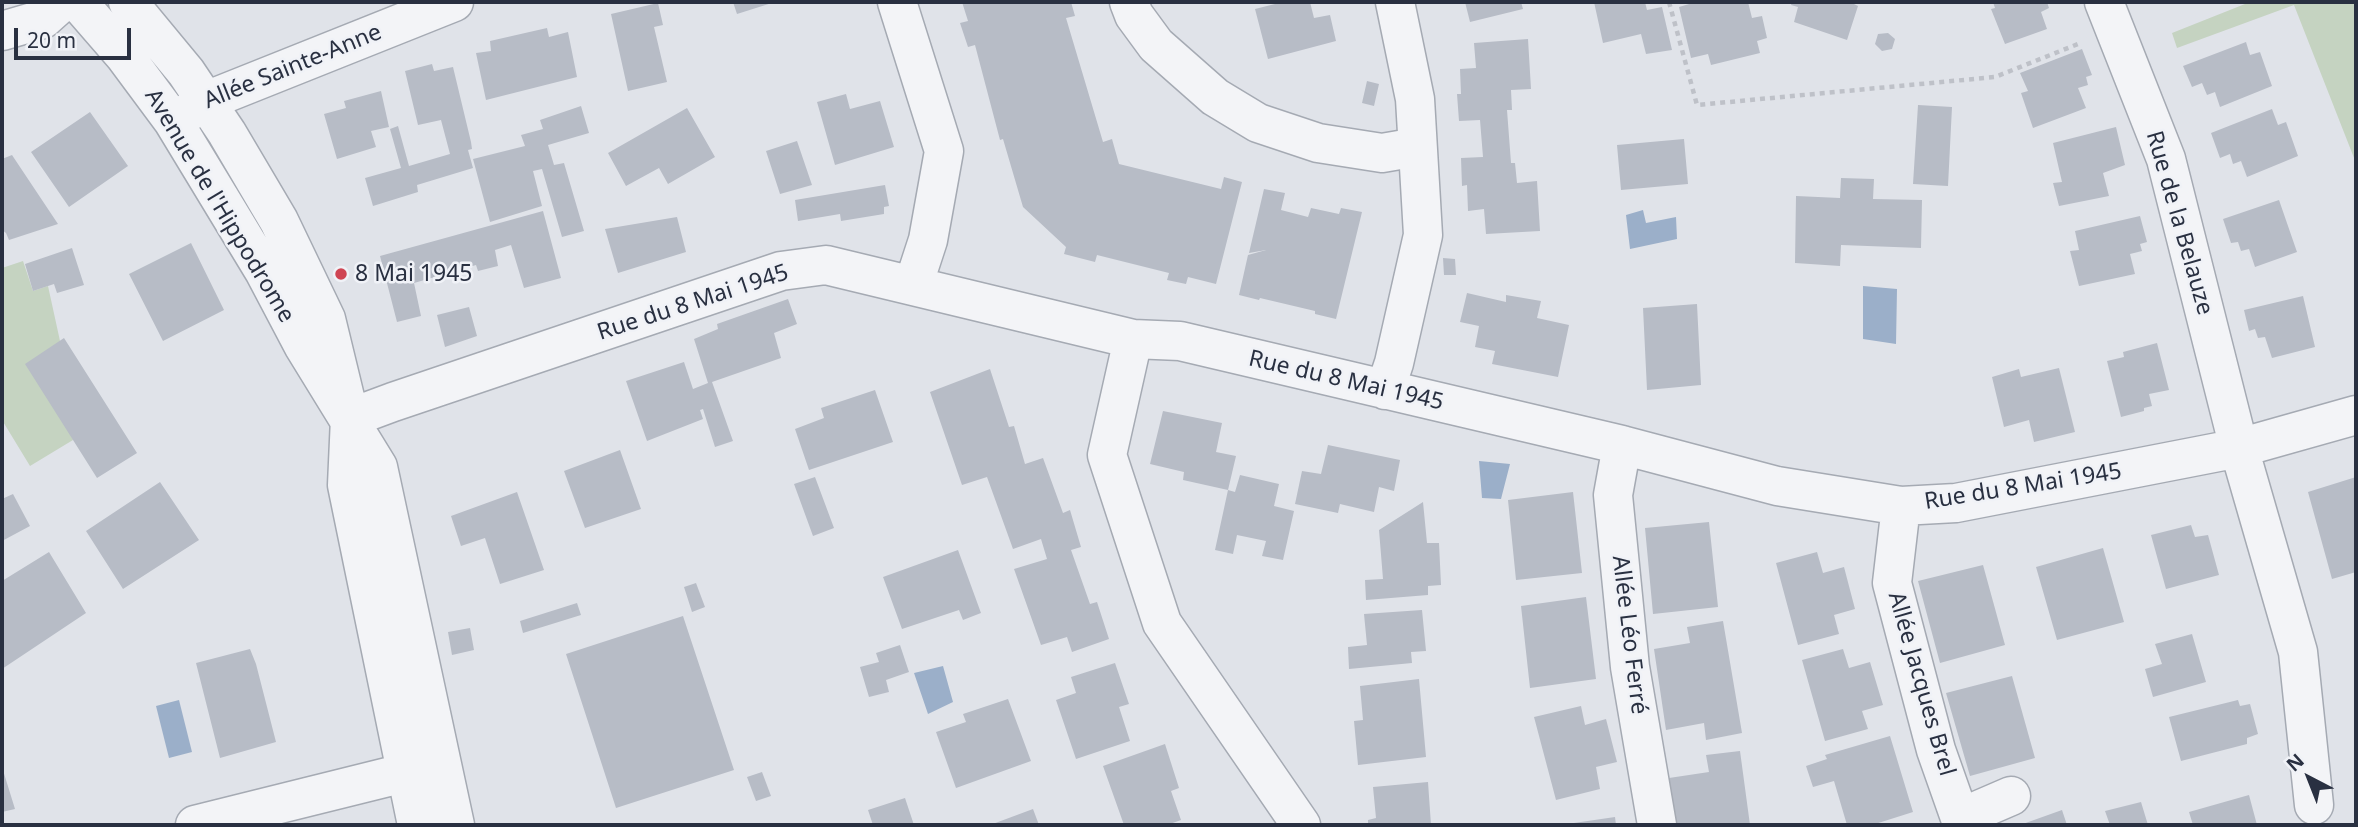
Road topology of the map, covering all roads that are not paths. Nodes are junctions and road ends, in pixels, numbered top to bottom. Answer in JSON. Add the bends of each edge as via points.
{"nodes":[{"id":1,"x":62,"y":2,"type":"edge"},
{"id":2,"x":78,"y":2,"type":"edge"},
{"id":3,"x":128,"y":2,"type":"edge"},
{"id":4,"x":454,"y":2,"type":"edge"},
{"id":5,"x":897,"y":2,"type":"edge"},
{"id":6,"x":1129,"y":2,"type":"edge"},
{"id":7,"x":1395,"y":2,"type":"edge"},
{"id":8,"x":2109,"y":15,"type":"edge"},
{"id":9,"x":2,"y":32,"type":"edge"},
{"id":10,"x":206,"y":102,"type":"junction"},
{"id":11,"x":173,"y":121,"type":"junction"},
{"id":12,"x":1417,"y":146,"type":"junction"},
{"id":13,"x":913,"y":286,"type":"junction"},
{"id":14,"x":1133,"y":339,"type":"junction"},
{"id":15,"x":1385,"y":390,"type":"junction"},
{"id":16,"x":2356,"y":415,"type":"edge"},
{"id":17,"x":350,"y":418,"type":"junction"},
{"id":18,"x":1622,"y":445,"type":"junction"},
{"id":19,"x":2239,"y":449,"type":"junction"},
{"id":20,"x":1901,"y":506,"type":"junction"},
{"id":21,"x":404,"y":773,"type":"junction"},
{"id":22,"x":2011,"y":796,"type":"dead end"},
{"id":23,"x":2314,"y":805,"type":"dead end"},
{"id":24,"x":1953,"y":822,"type":"edge"},
{"id":25,"x":195,"y":825,"type":"edge"},
{"id":26,"x":416,"y":825,"type":"edge"},
{"id":27,"x":455,"y":825,"type":"edge"},
{"id":28,"x":1301,"y":825,"type":"edge"},
{"id":29,"x":1657,"y":825,"type":"edge"}],
"edges":[{"from":1,"to":9,"type":"street","via":[[43,19]]},
{"from":2,"to":11,"type":"street","name":"Avenue de l'Hippodrome"},
{"from":3,"to":10,"type":"street"},
{"from":4,"to":10,"type":"street","name":"Allée Sainte-Anne"},
{"from":5,"to":13,"type":"street","via":[[944,151],[928,240]]},
{"from":6,"to":12,"type":"street","via":[[1156,45],[1215,97],[1258,123],[1318,143],[1382,153]]},
{"from":7,"to":12,"type":"street","via":[[1415,99]]},
{"from":8,"to":19,"type":"street","name":"Rue de la Belauze","via":[[2166,159]]},
{"from":10,"to":11,"type":"street","name":"Allée Sainte-Anne"},
{"from":10,"to":17,"type":"street","via":[[279,221],[326,319]]},
{"from":11,"to":17,"type":"street","name":"Avenue de l'Hippodrome"},
{"from":12,"to":15,"type":"street","via":[[1423,235]]},
{"from":13,"to":14,"type":"street","name":"Rue du 8 Mai 1945"},
{"from":13,"to":17,"type":"street","name":"Rue du 8 Mai 1945","via":[[826,265],[781,271]]},
{"from":14,"to":15,"type":"street","name":"Rue du 8 Mai 1945","via":[[1180,341]]},
{"from":14,"to":28,"type":"street","via":[[1107,455],[1162,623]]},
{"from":15,"to":18,"type":"street","name":"Rue du 8 Mai 1945"},
{"from":16,"to":19,"type":"street","name":"Rue du 8 Mai 1945"},
{"from":17,"to":21,"type":"street","via":[[347,485]]},
{"from":17,"to":27,"type":"street","name":"Avenue de l'Hippodrome","via":[[378,467]]},
{"from":18,"to":20,"type":"street","name":"Rue du 8 Mai 1945","via":[[1777,486]]},
{"from":18,"to":29,"type":"street","name":"Allée Léo Ferré","via":[[1613,495],[1630,667]]},
{"from":19,"to":20,"type":"street","name":"Rue du 8 Mai 1945","via":[[1956,503]]},
{"from":19,"to":23,"type":"street","name":"Rue de la Belauze","via":[[2298,652]]},
{"from":20,"to":24,"type":"street","name":"Allée Jacques Brel","via":[[1892,583]]},
{"from":21,"to":25,"type":"street"},
{"from":21,"to":26,"type":"street"},
{"from":22,"to":24,"type":"street","name":"Allée Jacques Brel"}]}
